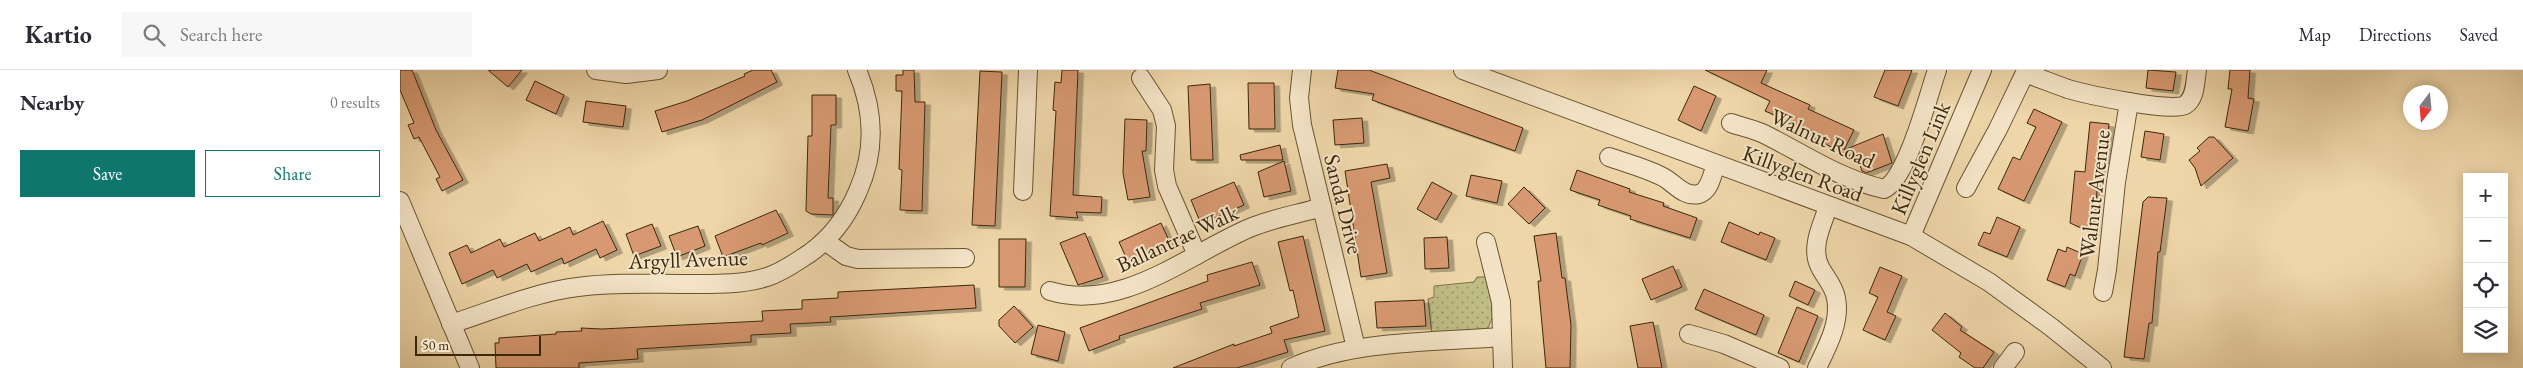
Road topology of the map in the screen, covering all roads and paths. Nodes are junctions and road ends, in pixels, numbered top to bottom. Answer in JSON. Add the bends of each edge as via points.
{"nodes":[{"id":1,"x":596,"y":70,"type":"edge"},
{"id":2,"x":658,"y":70,"type":"edge"},
{"id":3,"x":857,"y":70,"type":"edge"},
{"id":4,"x":1028,"y":70,"type":"edge"},
{"id":5,"x":1302,"y":70,"type":"edge"},
{"id":6,"x":1462,"y":70,"type":"edge"},
{"id":7,"x":1937,"y":70,"type":"edge"},
{"id":8,"x":1982,"y":70,"type":"edge"},
{"id":9,"x":2197,"y":70,"type":"edge"},
{"id":10,"x":1485,"y":74,"type":"edge"},
{"id":11,"x":1141,"y":78,"type":"dead end"},
{"id":12,"x":2129,"y":102,"type":"junction"},
{"id":13,"x":1731,"y":123,"type":"dead end"},
{"id":14,"x":1608,"y":157,"type":"dead end"},
{"id":15,"x":1716,"y":165,"type":"junction"},
{"id":16,"x":1966,"y":188,"type":"dead end"},
{"id":17,"x":1023,"y":191,"type":"dead end"},
{"id":18,"x":400,"y":201,"type":"edge"},
{"id":19,"x":1322,"y":207,"type":"junction"},
{"id":20,"x":1828,"y":207,"type":"junction"},
{"id":21,"x":1911,"y":236,"type":"junction"},
{"id":22,"x":825,"y":241,"type":"junction"},
{"id":23,"x":1486,"y":242,"type":"dead end"},
{"id":24,"x":1197,"y":255,"type":"junction"},
{"id":25,"x":965,"y":258,"type":"dead end"},
{"id":26,"x":1050,"y":291,"type":"dead end"},
{"id":27,"x":2102,"y":292,"type":"dead end"},
{"id":28,"x":451,"y":324,"type":"junction"},
{"id":29,"x":1689,"y":334,"type":"dead end"},
{"id":30,"x":1502,"y":336,"type":"junction"},
{"id":31,"x":1356,"y":348,"type":"junction"},
{"id":32,"x":2015,"y":352,"type":"dead end"},
{"id":33,"x":470,"y":368,"type":"edge"},
{"id":34,"x":1291,"y":368,"type":"edge"},
{"id":35,"x":1503,"y":368,"type":"edge"},
{"id":36,"x":1780,"y":368,"type":"edge"},
{"id":37,"x":1817,"y":368,"type":"edge"},
{"id":38,"x":2003,"y":368,"type":"edge"},
{"id":39,"x":2102,"y":368,"type":"edge"}],
"edges":[{"from":1,"to":2,"type":"street","via":[[626,74]]},
{"from":3,"to":22,"type":"street","name":"Argyll Avenue","via":[[871,115],[868,164],[848,212]]},
{"from":4,"to":17,"type":"street"},
{"from":5,"to":19,"type":"street","name":"Sanda Drive","via":[[1299,107]]},
{"from":6,"to":10,"type":"street","name":"Killyglen Road"},
{"from":7,"to":13,"type":"street","name":"Walnut Road","via":[[1906,162],[1896,181],[1884,189],[1864,184],[1810,160],[1762,133]]},
{"from":8,"to":21,"type":"street","name":"Killyglen Link"},
{"from":9,"to":12,"type":"street","name":"Walnut Avenue","via":[[2192,97],[2185,105],[2177,108]]},
{"from":10,"to":15,"type":"street","name":"Killyglen Road"},
{"from":11,"to":24,"type":"street","via":[[1162,110],[1166,126],[1166,186]]},
{"from":12,"to":16,"type":"street","name":"Walnut Avenue","via":[[2070,89],[2025,73]]},
{"from":12,"to":27,"type":"street","name":"Walnut Avenue","via":[[2116,182],[2108,270]]},
{"from":14,"to":15,"type":"street","via":[[1662,176],[1692,195],[1707,189]]},
{"from":15,"to":20,"type":"street","name":"Killyglen Road"},
{"from":18,"to":28,"type":"street"},
{"from":19,"to":24,"type":"street","name":"Ballantrae Walk","via":[[1252,227]]},
{"from":19,"to":31,"type":"street","name":"Sanda Drive"},
{"from":20,"to":21,"type":"street","name":"Killyglen Road"},
{"from":20,"to":37,"type":"street","via":[[1816,252],[1836,298],[1837,309],[1832,333]]},
{"from":21,"to":39,"type":"street","name":"Killyglen Road","via":[[1988,282],[2051,326]]},
{"from":22,"to":25,"type":"street","via":[[846,256],[858,260]]},
{"from":22,"to":28,"type":"street","name":"Argyll Avenue","via":[[786,269],[756,280],[718,284],[601,285],[559,290]]},
{"from":23,"to":30,"type":"street","via":[[1501,302]]},
{"from":24,"to":26,"type":"street","name":"Ballantrae Walk","via":[[1123,289],[1080,297]]},
{"from":28,"to":33,"type":"street"},
{"from":29,"to":36,"type":"street","via":[[1724,344]]},
{"from":30,"to":31,"type":"street"},
{"from":30,"to":35,"type":"street"},
{"from":31,"to":34,"type":"street"},
{"from":32,"to":38,"type":"street"}]}
